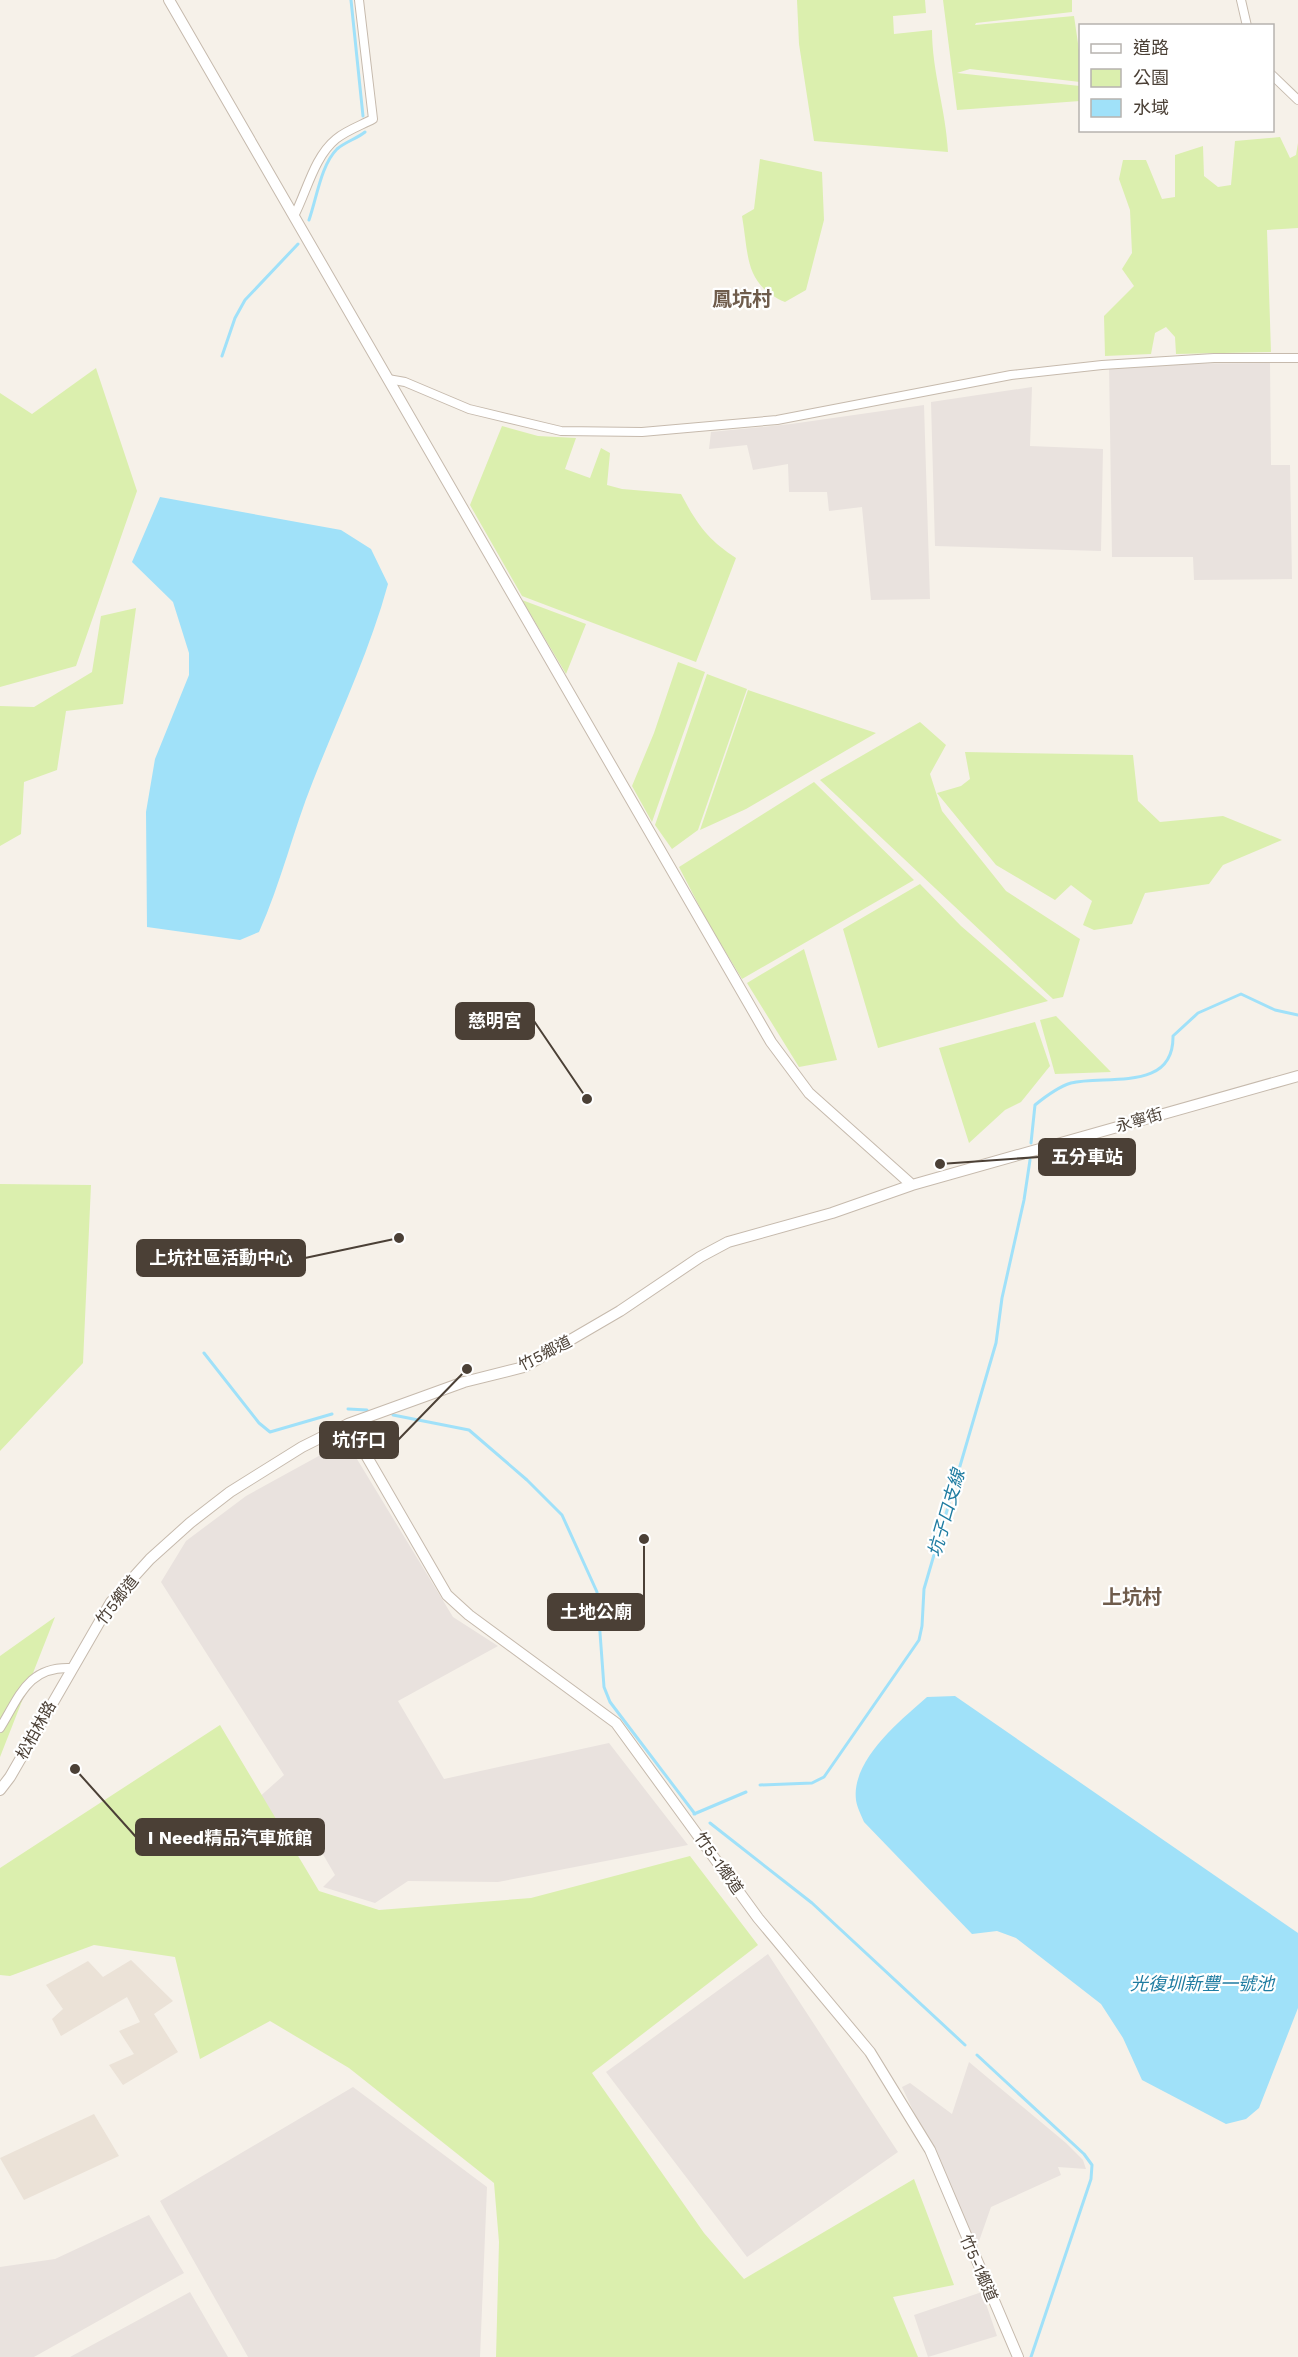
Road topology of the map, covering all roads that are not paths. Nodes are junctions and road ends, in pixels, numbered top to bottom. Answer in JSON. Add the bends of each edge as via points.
{"nodes":[{"id":1,"x":169,"y":0,"type":"edge"},
{"id":2,"x":358,"y":0,"type":"edge"},
{"id":3,"x":1241,"y":0,"type":"edge"},
{"id":4,"x":1247,"y":24,"type":"edge"},
{"id":5,"x":1274,"y":77,"type":"edge"},
{"id":6,"x":1298,"y":100,"type":"edge"},
{"id":7,"x":294,"y":216,"type":"junction"},
{"id":8,"x":1298,"y":358,"type":"edge"},
{"id":9,"x":388,"y":379,"type":"junction"},
{"id":10,"x":1298,"y":1076,"type":"edge"},
{"id":11,"x":912,"y":1185,"type":"junction"},
{"id":12,"x":348,"y":1424,"type":"junction"},
{"id":13,"x":70,"y":1668,"type":"junction"},
{"id":14,"x":0,"y":1728,"type":"edge"},
{"id":15,"x":0,"y":1790,"type":"edge"},
{"id":16,"x":1018,"y":2357,"type":"edge"}],
"edges":[{"from":1,"to":7,"type":"street"},
{"from":2,"to":7,"type":"street","via":[[373,119],[337,138],[318,160]]},
{"from":3,"to":4,"type":"street"},
{"from":5,"to":6,"type":"street"},
{"from":7,"to":9,"type":"street"},
{"from":8,"to":9,"type":"street","via":[[1214,358],[1011,375],[777,420],[642,432],[561,431],[522,423],[469,409],[405,382]]},
{"from":9,"to":11,"type":"street","via":[[771,1042],[809,1093]]},
{"from":10,"to":11,"type":"street","name":"永寧街"},
{"from":11,"to":12,"type":"street","name":"竹5鄉道","via":[[832,1213],[728,1242],[524,1367],[464,1382]]},
{"from":12,"to":13,"type":"street","name":"竹5鄉道","via":[[266,1469],[190,1523],[150,1558],[111,1602]]},
{"from":12,"to":16,"type":"street","name":"竹5-1鄉道","via":[[447,1595],[616,1723],[758,1918],[870,2052],[930,2150]]},
{"from":13,"to":14,"type":"street","via":[[59,1667],[37,1675],[20,1690]]},
{"from":13,"to":15,"type":"street","name":"松柏林路"}]}
